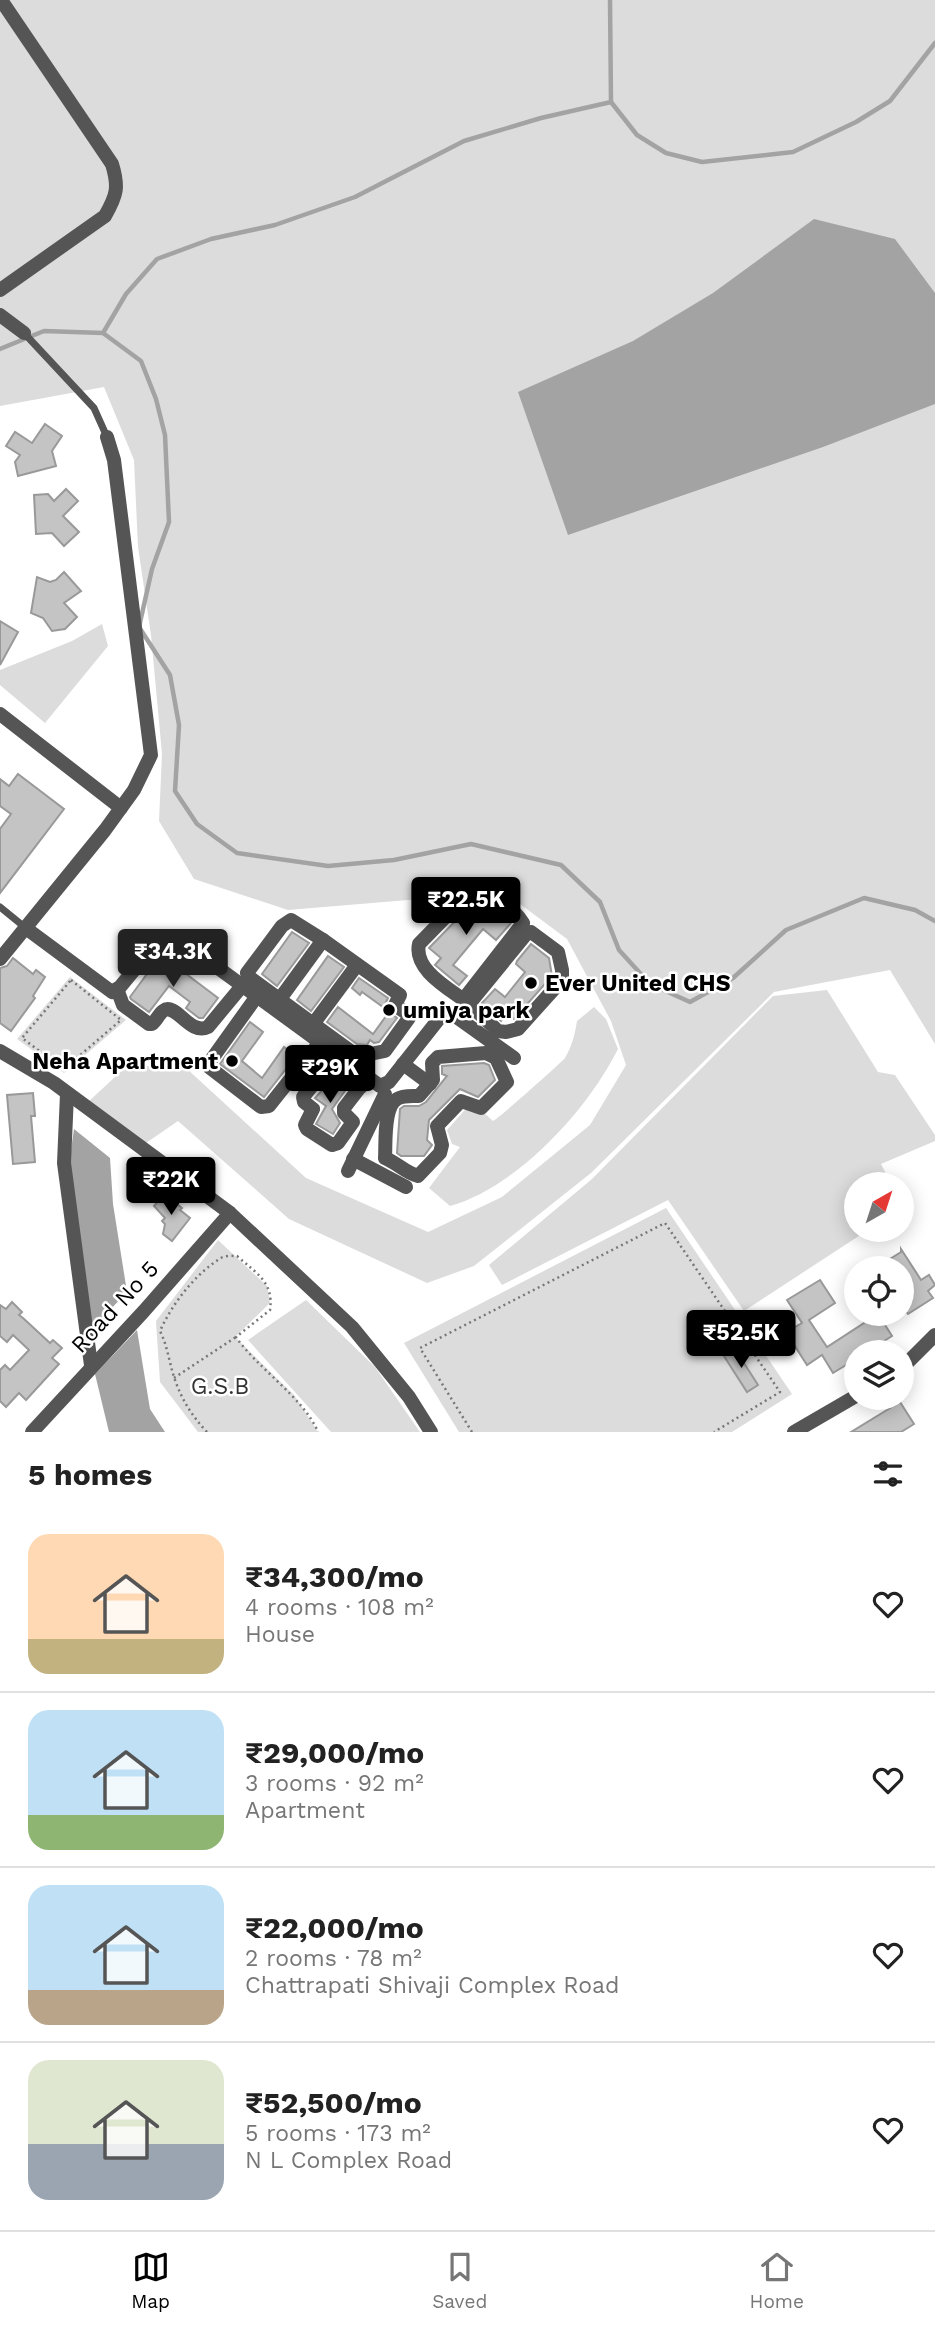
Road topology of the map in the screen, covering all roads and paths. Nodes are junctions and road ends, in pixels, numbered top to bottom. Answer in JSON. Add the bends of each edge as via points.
{"nodes":[{"id":1,"x":1,"y":0,"type":"edge"},
{"id":2,"x":0,"y":290,"type":"edge"},
{"id":3,"x":0,"y":315,"type":"edge"},
{"id":4,"x":29,"y":337,"type":"joint"},
{"id":5,"x":107,"y":438,"type":"joint"},
{"id":6,"x":0,"y":714,"type":"edge"},
{"id":7,"x":121,"y":808,"type":"junction"},
{"id":8,"x":0,"y":909,"type":"edge"},
{"id":9,"x":27,"y":929,"type":"junction"},
{"id":10,"x":323,"y":940,"type":"junction"},
{"id":11,"x":0,"y":960,"type":"edge"},
{"id":12,"x":358,"y":965,"type":"junction"},
{"id":13,"x":71,"y":980,"type":"joint"},
{"id":14,"x":242,"y":986,"type":"junction"},
{"id":15,"x":117,"y":989,"type":"junction"},
{"id":16,"x":257,"y":996,"type":"junction"},
{"id":17,"x":466,"y":1002,"type":"junction"},
{"id":18,"x":276,"y":1004,"type":"junction"},
{"id":19,"x":455,"y":1017,"type":"junction"},
{"id":20,"x":310,"y":1029,"type":"junction"},
{"id":21,"x":320,"y":1042,"type":"junction"},
{"id":22,"x":0,"y":1051,"type":"edge"},
{"id":23,"x":514,"y":1058,"type":"dead end"},
{"id":24,"x":403,"y":1064,"type":"junction"},
{"id":25,"x":430,"y":1084,"type":"junction"},
{"id":26,"x":377,"y":1090,"type":"junction"},
{"id":27,"x":68,"y":1094,"type":"junction"},
{"id":28,"x":406,"y":1186,"type":"dead end"},
{"id":29,"x":230,"y":1213,"type":"junction"},
{"id":30,"x":935,"y":1335,"type":"edge"},
{"id":31,"x":236,"y":1337,"type":"junction"},
{"id":32,"x":914,"y":1356,"type":"edge"},
{"id":33,"x":91,"y":1365,"type":"junction"},
{"id":34,"x":174,"y":1378,"type":"junction"},
{"id":35,"x":844,"y":1403,"type":"edge"},
{"id":36,"x":32,"y":1432,"type":"edge"},
{"id":37,"x":207,"y":1432,"type":"edge"},
{"id":38,"x":318,"y":1432,"type":"edge"},
{"id":39,"x":431,"y":1432,"type":"edge"},
{"id":40,"x":472,"y":1432,"type":"edge"},
{"id":41,"x":715,"y":1432,"type":"edge"},
{"id":42,"x":794,"y":1432,"type":"edge"}],
"edges":[{"from":1,"to":2,"type":"street","via":[[112,164],[117,181],[116,198],[105,216]]},
{"from":3,"to":4,"type":"street"},
{"from":4,"to":5,"type":"lane","via":[[94,408]]},
{"from":5,"to":7,"type":"street","via":[[114,460],[151,755]]},
{"from":6,"to":7,"type":"street"},
{"from":7,"to":9,"type":"street"},
{"from":8,"to":9,"type":"lane"},
{"from":9,"to":11,"type":"street"},
{"from":9,"to":15,"type":"street","via":[[112,992]]},
{"from":10,"to":12,"type":"street"},
{"from":10,"to":18,"type":"street"},
{"from":10,"to":18,"type":"street","via":[[291,920],[286,922],[247,973]]},
{"from":12,"to":20,"type":"street"},
{"from":12,"to":20,"type":"street","via":[[400,995],[395,1005],[409,1016],[386,1051],[353,1053]]},
{"from":13,"to":13,"type":"path","via":[[121,1020],[64,1069],[22,1038]]},
{"from":14,"to":15,"type":"street","via":[[177,939],[166,937]]},
{"from":14,"to":15,"type":"street","via":[[202,1030],[171,1009],[149,1024],[123,1005]]},
{"from":14,"to":16,"type":"street"},
{"from":16,"to":18,"type":"street"},
{"from":16,"to":21,"type":"street","via":[[209,1067],[261,1107],[269,1106]]},
{"from":17,"to":17,"type":"street","via":[[527,933],[558,952],[562,981],[517,1029],[498,1031]]},
{"from":17,"to":17,"type":"street","via":[[523,923],[492,897],[464,898],[419,944],[428,971]]},
{"from":17,"to":19,"type":"street"},
{"from":18,"to":20,"type":"street"},
{"from":19,"to":23,"type":"street"},
{"from":19,"to":24,"type":"street","via":[[442,1016],[436,1021]]},
{"from":20,"to":21,"type":"street"},
{"from":21,"to":26,"type":"street"},
{"from":22,"to":27,"type":"street"},
{"from":24,"to":25,"type":"street"},
{"from":24,"to":26,"type":"street"},
{"from":25,"to":26,"type":"street","via":[[419,1096],[398,1098]]},
{"from":25,"to":26,"type":"street","via":[[432,1063],[438,1057],[486,1053],[496,1058],[507,1082],[481,1108],[461,1101],[438,1126],[440,1153],[418,1176],[385,1158],[386,1129]]},
{"from":26,"to":26,"type":"street","via":[[344,1108],[353,1122],[338,1143],[332,1145],[307,1129],[313,1109],[303,1097],[324,1071],[335,1067]]},
{"from":26,"to":28,"type":"street","via":[[351,1165]]},
{"from":27,"to":29,"type":"street"},
{"from":27,"to":33,"type":"street","via":[[64,1163]]},
{"from":29,"to":33,"type":"street","name":"Road No 5"},
{"from":29,"to":39,"type":"street","via":[[352,1327]]},
{"from":30,"to":32,"type":"street"},
{"from":31,"to":34,"type":"path"},
{"from":31,"to":34,"type":"path","via":[[270,1310],[272,1294],[265,1280],[237,1256],[223,1256],[191,1283],[160,1331]]},
{"from":31,"to":38,"type":"path"},
{"from":33,"to":36,"type":"street","name":"Road No 5"},
{"from":34,"to":37,"type":"path","via":[[186,1408]]},
{"from":35,"to":42,"type":"street"},
{"from":40,"to":41,"type":"path","via":[[420,1348],[665,1223],[780,1392]]}]}
